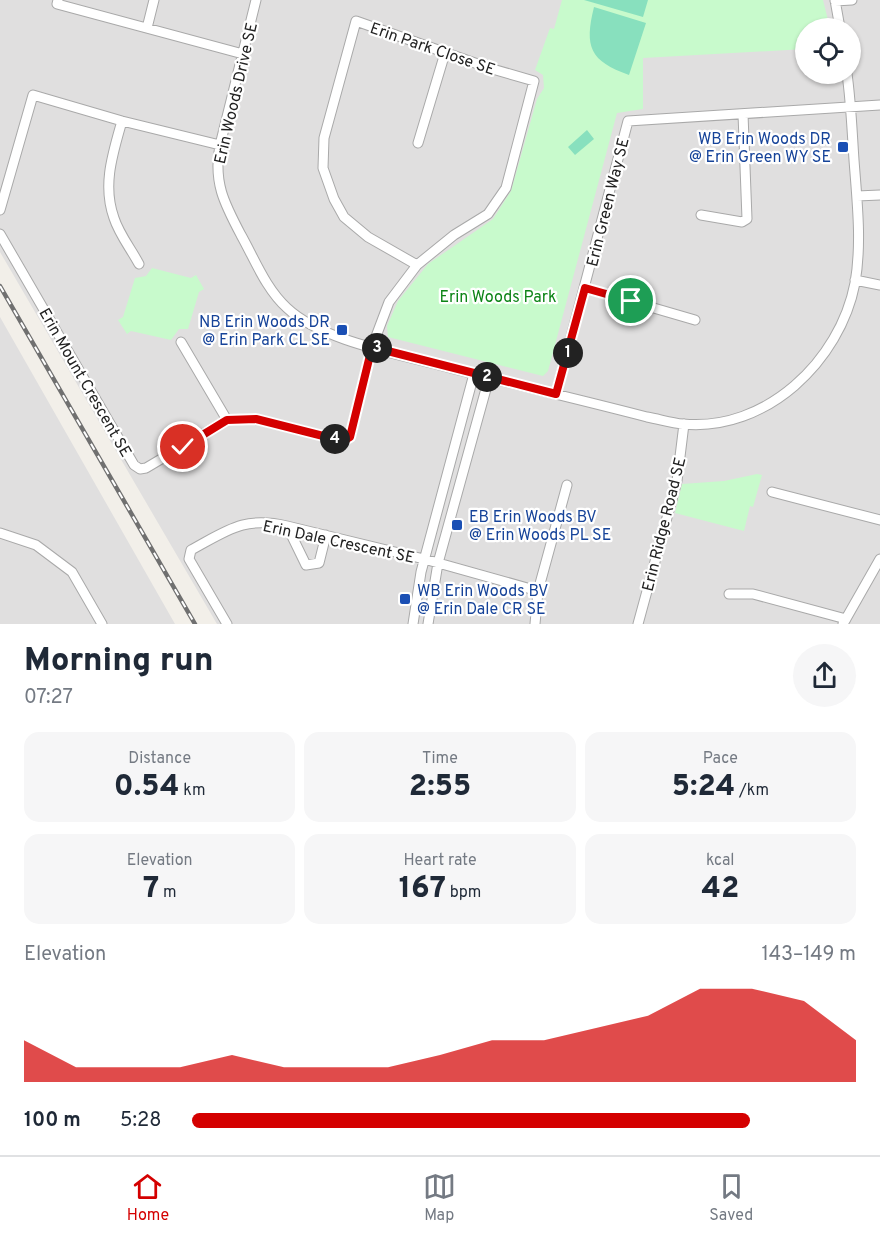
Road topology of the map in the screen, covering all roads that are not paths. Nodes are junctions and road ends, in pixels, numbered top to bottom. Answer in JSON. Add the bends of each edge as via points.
{"nodes":[{"id":1,"x":58,"y":0,"type":"edge"},
{"id":2,"x":154,"y":0,"type":"edge"},
{"id":3,"x":256,"y":0,"type":"edge"},
{"id":4,"x":852,"y":0,"type":"edge"},
{"id":5,"x":835,"y":1,"type":"edge"},
{"id":6,"x":838,"y":18,"type":"edge"},
{"id":7,"x":147,"y":28,"type":"junction"},
{"id":8,"x":445,"y":53,"type":"junction"},
{"id":9,"x":243,"y":54,"type":"junction"},
{"id":10,"x":848,"y":84,"type":"edge"},
{"id":11,"x":880,"y":105,"type":"edge"},
{"id":12,"x":851,"y":108,"type":"junction"},
{"id":13,"x":743,"y":114,"type":"junction"},
{"id":14,"x":122,"y":121,"type":"junction"},
{"id":15,"x":418,"y":143,"type":"dead end"},
{"id":16,"x":220,"y":145,"type":"junction"},
{"id":17,"x":880,"y":195,"type":"edge"},
{"id":18,"x":857,"y":196,"type":"junction"},
{"id":19,"x":0,"y":210,"type":"edge"},
{"id":20,"x":701,"y":215,"type":"dead end"},
{"id":21,"x":0,"y":234,"type":"edge"},
{"id":22,"x":139,"y":264,"type":"dead end"},
{"id":23,"x":417,"y":265,"type":"junction"},
{"id":24,"x":855,"y":280,"type":"junction"},
{"id":25,"x":880,"y":285,"type":"edge"},
{"id":26,"x":585,"y":288,"type":"junction"},
{"id":27,"x":695,"y":320,"type":"dead end"},
{"id":28,"x":181,"y":342,"type":"dead end"},
{"id":29,"x":372,"y":347,"type":"junction"},
{"id":30,"x":474,"y":374,"type":"junction"},
{"id":31,"x":489,"y":378,"type":"junction"},
{"id":32,"x":556,"y":394,"type":"junction"},
{"id":33,"x":227,"y":420,"type":"junction"},
{"id":34,"x":684,"y":424,"type":"junction"},
{"id":35,"x":567,"y":485,"type":"dead end"},
{"id":36,"x":772,"y":492,"type":"dead end"},
{"id":37,"x":880,"y":520,"type":"edge"},
{"id":38,"x":287,"y":526,"type":"junction"},
{"id":39,"x":0,"y":533,"type":"edge"},
{"id":40,"x":326,"y":535,"type":"junction"},
{"id":41,"x":424,"y":559,"type":"junction"},
{"id":42,"x":880,"y":559,"type":"edge"},
{"id":43,"x":438,"y":563,"type":"junction"},
{"id":44,"x":538,"y":591,"type":"junction"},
{"id":45,"x":729,"y":594,"type":"dead end"},
{"id":46,"x":844,"y":622,"type":"edge"},
{"id":47,"x":102,"y":624,"type":"edge"},
{"id":48,"x":227,"y":624,"type":"edge"},
{"id":49,"x":413,"y":624,"type":"edge"},
{"id":50,"x":428,"y":624,"type":"edge"},
{"id":51,"x":535,"y":624,"type":"edge"},
{"id":52,"x":638,"y":624,"type":"edge"}],
"edges":[{"from":1,"to":7,"type":"street","via":[[57,4]]},
{"from":2,"to":7,"type":"street"},
{"from":3,"to":9,"type":"street","name":"Erin Woods Drive SE"},
{"from":4,"to":5,"type":"street"},
{"from":5,"to":6,"type":"street"},
{"from":7,"to":9,"type":"street"},
{"from":8,"to":15,"type":"street"},
{"from":8,"to":23,"type":"street","name":"Erin Park Close SE","via":[[534,81],[506,188],[488,214]]},
{"from":8,"to":23,"type":"street","name":"Erin Park Close SE","via":[[356,21],[324,138],[323,168],[344,217],[368,237]]},
{"from":9,"to":16,"type":"street","name":"Erin Woods Drive SE"},
{"from":10,"to":12,"type":"street","name":"Erin Woods Drive SE"},
{"from":11,"to":12,"type":"street","name":"Erin Green Way SE"},
{"from":12,"to":13,"type":"street","name":"Erin Green Way SE"},
{"from":12,"to":18,"type":"street","name":"Erin Woods Drive SE"},
{"from":13,"to":20,"type":"street","via":[[747,219],[742,222]]},
{"from":13,"to":26,"type":"street","name":"Erin Green Way SE","via":[[628,121]]},
{"from":14,"to":16,"type":"street"},
{"from":14,"to":19,"type":"street","via":[[33,95]]},
{"from":14,"to":22,"type":"street","via":[[112,156],[109,201],[114,220]]},
{"from":16,"to":29,"type":"street","name":"Erin Woods Drive SE","via":[[217,162],[225,206],[272,292],[306,323]]},
{"from":17,"to":18,"type":"street"},
{"from":18,"to":24,"type":"street","name":"Erin Woods Drive SE"},
{"from":21,"to":33,"type":"street","name":"Erin Mount Crescent SE","via":[[134,465],[146,468]]},
{"from":23,"to":29,"type":"street","name":"Erin Park Close SE","via":[[389,302]]},
{"from":24,"to":25,"type":"street"},
{"from":24,"to":34,"type":"street","name":"Erin Woods Drive SE","via":[[842,324],[826,352],[788,392],[738,417]]},
{"from":26,"to":27,"type":"street"},
{"from":26,"to":32,"type":"street","name":"Erin Green Way SE"},
{"from":28,"to":33,"type":"street"},
{"from":29,"to":30,"type":"street","name":"Erin Woods Drive SE"},
{"from":29,"to":33,"type":"street","name":"Erin Mount Crescent SE","via":[[350,437],[343,441],[256,419]]},
{"from":30,"to":31,"type":"street","name":"Erin Woods Drive SE"},
{"from":30,"to":41,"type":"street"},
{"from":31,"to":32,"type":"street","name":"Erin Woods Drive SE"},
{"from":31,"to":43,"type":"street"},
{"from":32,"to":34,"type":"street","name":"Erin Woods Drive SE"},
{"from":34,"to":52,"type":"street","name":"Erin Ridge Road SE","via":[[677,481]]},
{"from":35,"to":44,"type":"street"},
{"from":36,"to":37,"type":"street"},
{"from":38,"to":40,"type":"street","name":"Erin Dale Crescent SE"},
{"from":38,"to":40,"type":"street","via":[[306,565],[319,563]]},
{"from":38,"to":48,"type":"street","name":"Erin Dale Crescent SE","via":[[247,523],[191,550],[189,559]]},
{"from":39,"to":47,"type":"street","via":[[36,545],[72,572]]},
{"from":40,"to":41,"type":"street","name":"Erin Dale Crescent SE"},
{"from":41,"to":43,"type":"street","name":"Erin Dale Crescent SE"},
{"from":41,"to":49,"type":"street"},
{"from":42,"to":46,"type":"street"},
{"from":43,"to":44,"type":"street","name":"Erin Dale Crescent SE"},
{"from":43,"to":50,"type":"street"},
{"from":44,"to":51,"type":"street"},
{"from":45,"to":46,"type":"street","via":[[753,594]]}]}
